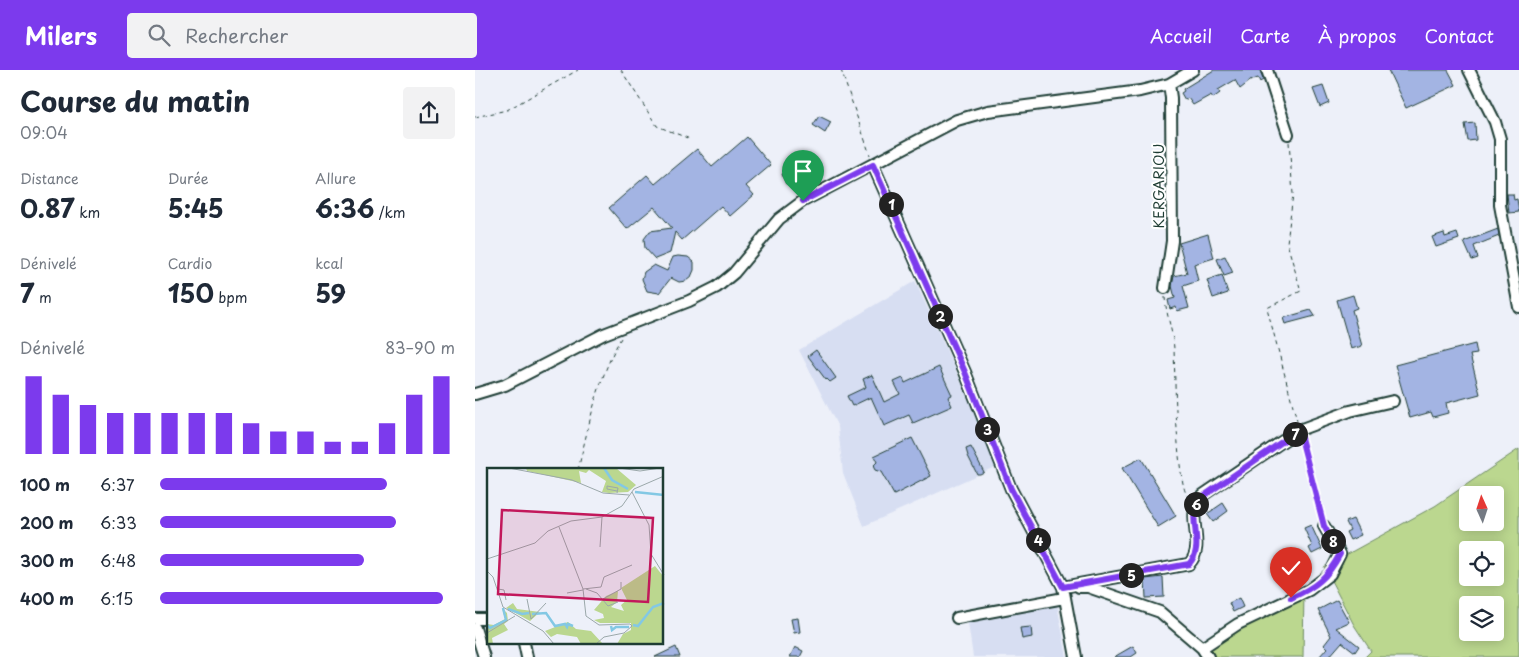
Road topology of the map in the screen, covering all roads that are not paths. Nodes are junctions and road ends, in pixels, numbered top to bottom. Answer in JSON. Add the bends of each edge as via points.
{"nodes":[{"id":1,"x":1193,"y":70,"type":"edge"},
{"id":2,"x":1267,"y":70,"type":"edge"},
{"id":3,"x":1469,"y":70,"type":"edge"},
{"id":4,"x":1169,"y":84,"type":"junction"},
{"id":5,"x":1288,"y":134,"type":"road end"},
{"id":6,"x":873,"y":165,"type":"junction"},
{"id":7,"x":1165,"y":288,"type":"road end"},
{"id":8,"x":1519,"y":308,"type":"edge"},
{"id":9,"x":475,"y":394,"type":"edge"},
{"id":10,"x":1393,"y":402,"type":"dead end"},
{"id":11,"x":1324,"y":526,"type":"road end"},
{"id":12,"x":1063,"y":587,"type":"junction"},
{"id":13,"x":1064,"y":598,"type":"junction"},
{"id":14,"x":957,"y":618,"type":"dead end"},
{"id":15,"x":475,"y":628,"type":"edge"},
{"id":16,"x":524,"y":644,"type":"edge"},
{"id":17,"x":1205,"y":652,"type":"edge"},
{"id":18,"x":484,"y":657,"type":"edge"},
{"id":19,"x":527,"y":657,"type":"edge"},
{"id":20,"x":1076,"y":657,"type":"edge"}],
"edges":[{"from":1,"to":4,"type":"street"},
{"from":2,"to":5,"type":"street"},
{"from":3,"to":8,"type":"street","via":[[1500,138],[1500,205]]},
{"from":4,"to":6,"type":"street","via":[[1140,91],[974,114]]},
{"from":4,"to":7,"type":"street","name":"KERGARIOU","via":[[1172,242]]},
{"from":6,"to":9,"type":"street","via":[[803,201],[779,219],[735,273],[717,287],[620,327],[505,385]]},
{"from":6,"to":12,"type":"street","via":[[965,372],[1011,489]]},
{"from":10,"to":12,"type":"street","via":[[1350,411],[1299,430],[1203,495],[1195,505],[1198,546],[1196,557],[1189,564]]},
{"from":11,"to":17,"type":"street","via":[[1340,554],[1330,574],[1309,590],[1239,624]]},
{"from":12,"to":13,"type":"street"},
{"from":12,"to":17,"type":"street","via":[[1088,587],[1160,612]]},
{"from":13,"to":14,"type":"street"},
{"from":13,"to":20,"type":"street"},
{"from":15,"to":18,"type":"street"},
{"from":16,"to":19,"type":"street"}]}
